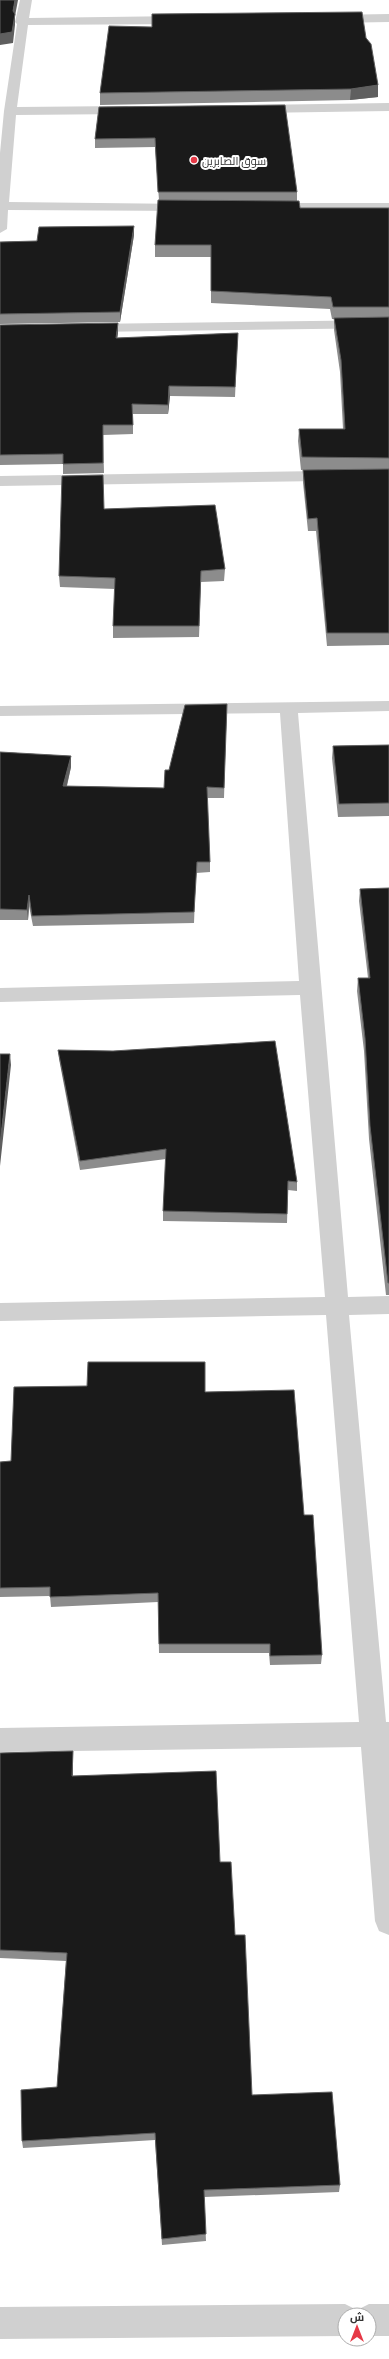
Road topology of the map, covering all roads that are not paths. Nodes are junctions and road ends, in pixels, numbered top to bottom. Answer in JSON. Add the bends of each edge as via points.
{"nodes":[{"id":1,"x":26,"y":0,"type":"edge"},
{"id":2,"x":389,"y":18,"type":"edge"},
{"id":3,"x":317,"y":19,"type":"edge"},
{"id":4,"x":197,"y":20,"type":"edge"},
{"id":5,"x":21,"y":22,"type":"junction"},
{"id":6,"x":389,"y":107,"type":"edge"},
{"id":7,"x":247,"y":109,"type":"edge"},
{"id":8,"x":137,"y":110,"type":"edge"},
{"id":9,"x":10,"y":111,"type":"junction"},
{"id":10,"x":1,"y":206,"type":"edge"},
{"id":11,"x":254,"y":207,"type":"edge"},
{"id":12,"x":389,"y":207,"type":"edge"},
{"id":13,"x":199,"y":208,"type":"edge"},
{"id":14,"x":0,"y":229,"type":"edge"},
{"id":15,"x":389,"y":324,"type":"edge"},
{"id":16,"x":71,"y":328,"type":"edge"},
{"id":17,"x":389,"y":475,"type":"edge"},
{"id":18,"x":0,"y":481,"type":"edge"},
{"id":19,"x":389,"y":706,"type":"edge"},
{"id":20,"x":289,"y":708,"type":"junction"},
{"id":21,"x":0,"y":711,"type":"edge"},
{"id":22,"x":310,"y":988,"type":"junction"},
{"id":23,"x":0,"y":995,"type":"edge"},
{"id":24,"x":389,"y":1305,"type":"edge"},
{"id":25,"x":336,"y":1307,"type":"junction"},
{"id":26,"x":0,"y":1312,"type":"edge"},
{"id":27,"x":381,"y":1734,"type":"edge"},
{"id":28,"x":0,"y":1740,"type":"edge"},
{"id":29,"x":389,"y":1921,"type":"edge"},
{"id":30,"x":337,"y":2320,"type":"edge"},
{"id":31,"x":377,"y":2320,"type":"edge"},
{"id":32,"x":389,"y":2320,"type":"edge"},
{"id":33,"x":0,"y":2323,"type":"edge"}],
"edges":[{"from":1,"to":5,"type":"street"},
{"from":2,"to":3,"type":"street"},
{"from":4,"to":5,"type":"street"},
{"from":5,"to":9,"type":"street"},
{"from":6,"to":7,"type":"street"},
{"from":8,"to":9,"type":"street"},
{"from":9,"to":10,"type":"street"},
{"from":10,"to":13,"type":"street"},
{"from":10,"to":14,"type":"street"},
{"from":11,"to":12,"type":"street"},
{"from":15,"to":16,"type":"street"},
{"from":17,"to":18,"type":"street"},
{"from":19,"to":20,"type":"street"},
{"from":20,"to":21,"type":"street"},
{"from":20,"to":22,"type":"street"},
{"from":22,"to":23,"type":"street"},
{"from":22,"to":25,"type":"street"},
{"from":24,"to":25,"type":"street"},
{"from":25,"to":26,"type":"street"},
{"from":25,"to":27,"type":"street"},
{"from":27,"to":28,"type":"street"},
{"from":27,"to":29,"type":"street"},
{"from":30,"to":33,"type":"street"},
{"from":31,"to":32,"type":"street"}]}
